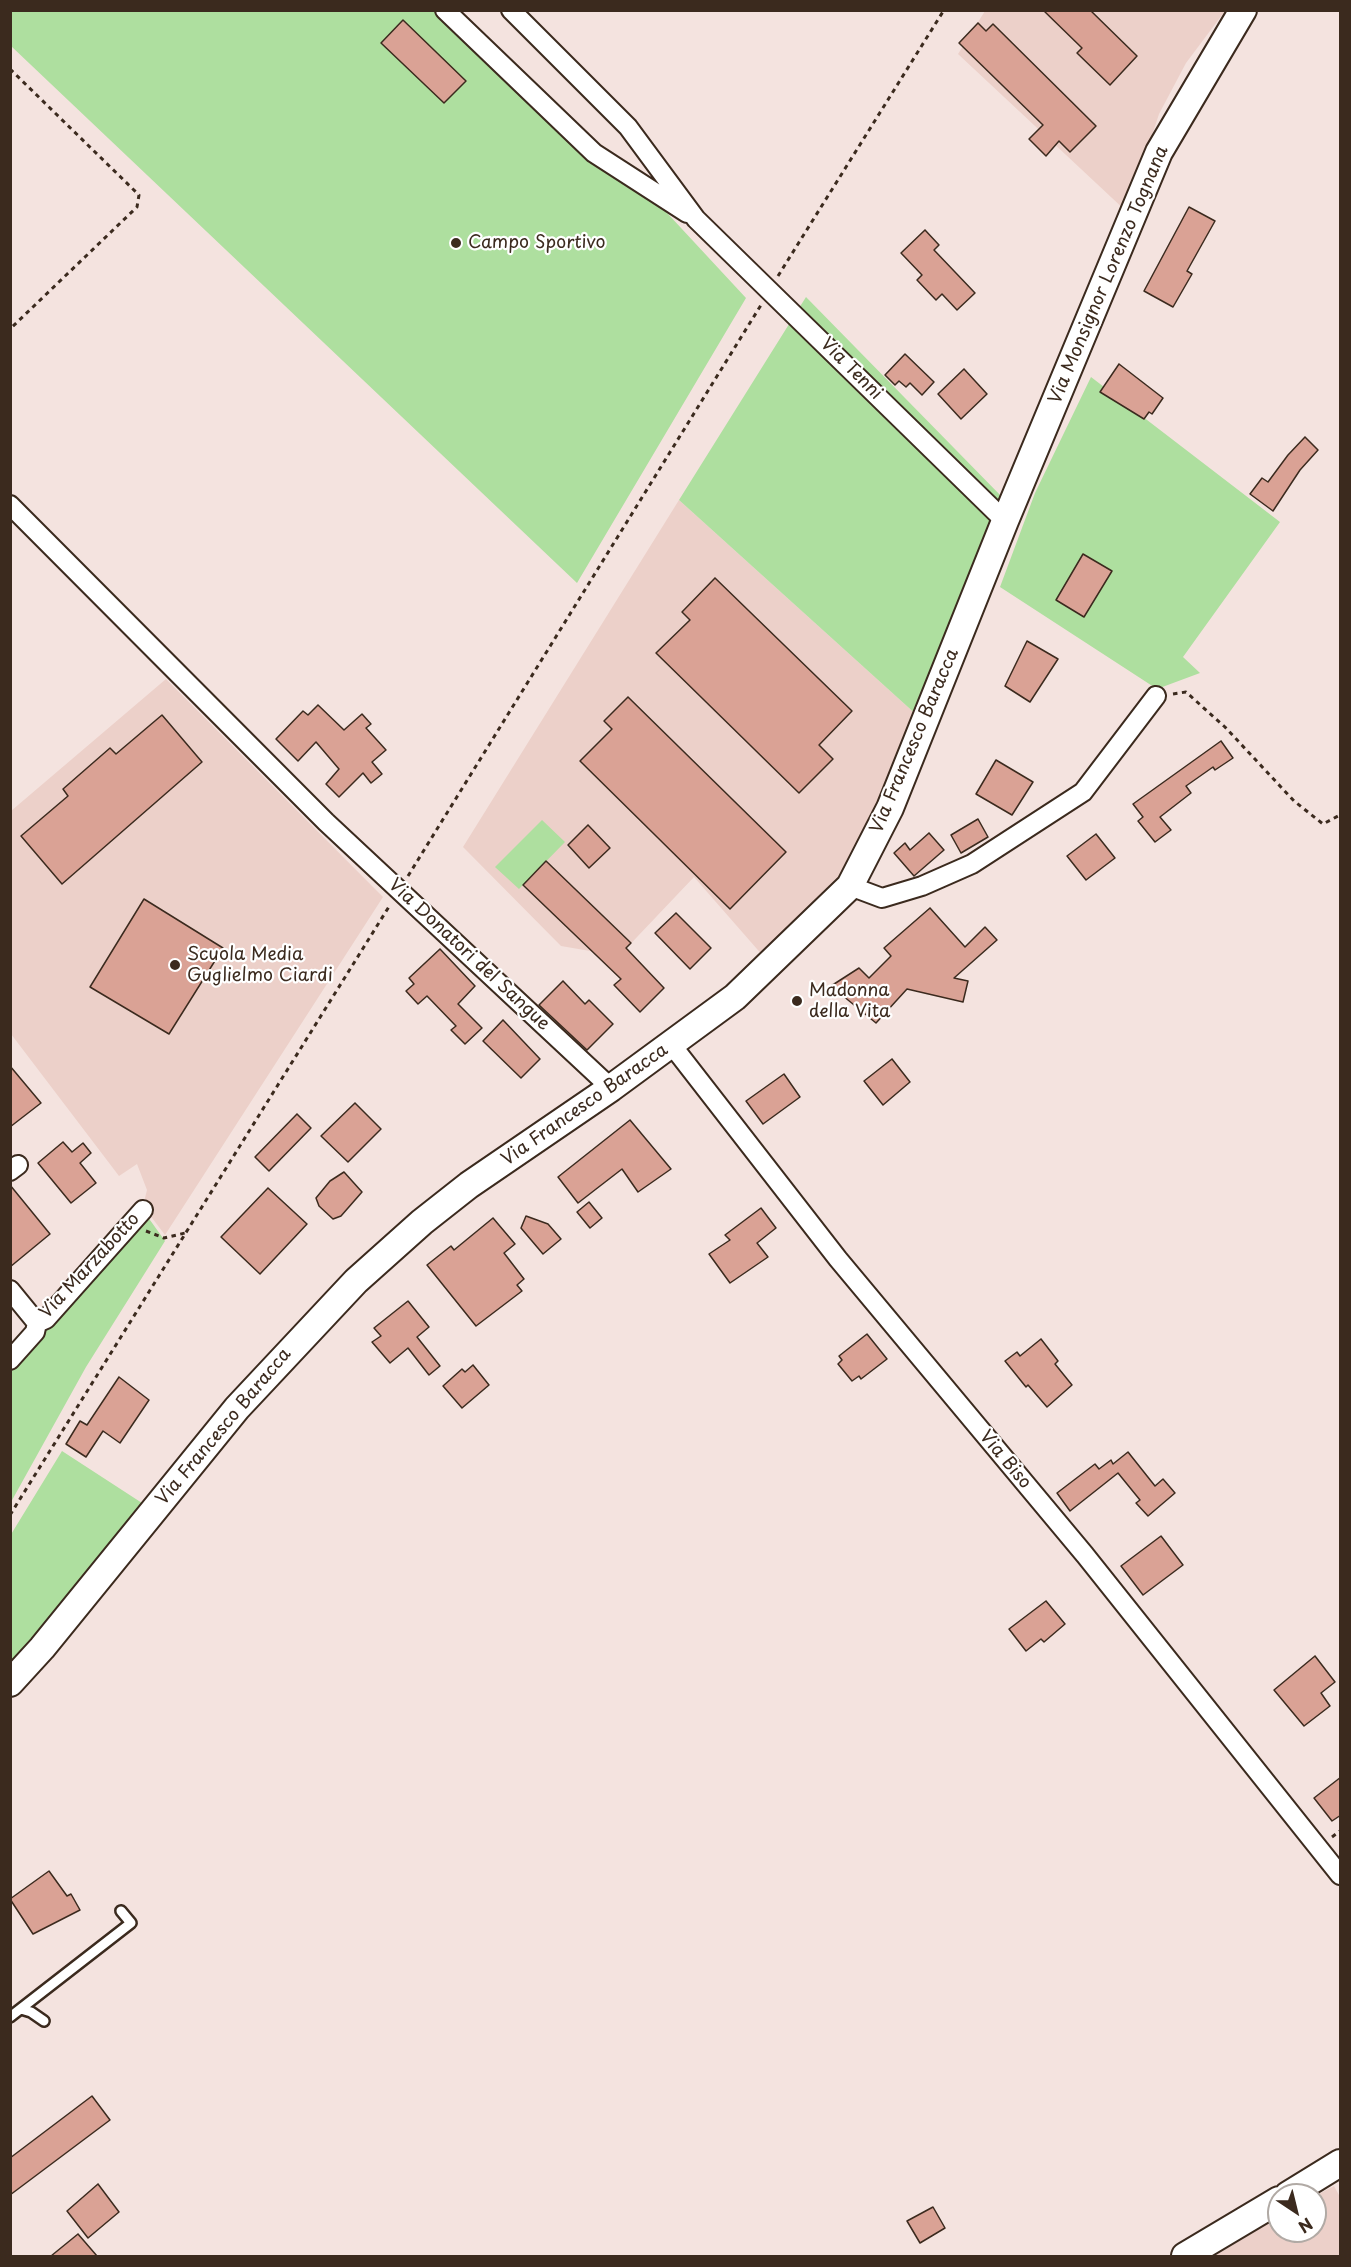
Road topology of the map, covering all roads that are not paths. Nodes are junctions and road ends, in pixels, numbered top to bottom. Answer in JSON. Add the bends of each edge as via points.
{"nodes":[{"id":1,"x":445,"y":10,"type":"edge"},
{"id":2,"x":511,"y":10,"type":"edge"},
{"id":3,"x":1244,"y":10,"type":"edge"},
{"id":4,"x":645,"y":150,"type":"junction"},
{"id":5,"x":623,"y":171,"type":"junction"},
{"id":6,"x":696,"y":219,"type":"junction"},
{"id":7,"x":1035,"y":449,"type":"joint"},
{"id":8,"x":10,"y":504,"type":"edge"},
{"id":9,"x":1005,"y":521,"type":"junction"},
{"id":10,"x":1156,"y":696,"type":"road end"},
{"id":11,"x":850,"y":886,"type":"junction"},
{"id":12,"x":671,"y":1044,"type":"junction"},
{"id":13,"x":611,"y":1088,"type":"junction"},
{"id":14,"x":143,"y":1210,"type":"dead end"},
{"id":15,"x":10,"y":1290,"type":"edge"},
{"id":16,"x":37,"y":1323,"type":"junction"},
{"id":17,"x":10,"y":1360,"type":"edge"},
{"id":18,"x":10,"y":1683,"type":"edge"},
{"id":19,"x":1341,"y":1875,"type":"edge"},
{"id":20,"x":121,"y":1911,"type":"dead end"},
{"id":21,"x":21,"y":2009,"type":"junction"},
{"id":22,"x":10,"y":2017,"type":"edge"},
{"id":23,"x":44,"y":2021,"type":"dead end"},
{"id":24,"x":1341,"y":2163,"type":"edge"},
{"id":25,"x":1308,"y":2183,"type":"edge"},
{"id":26,"x":1267,"y":2207,"type":"edge"},
{"id":27,"x":1185,"y":2256,"type":"edge"}],
"edges":[{"from":1,"to":5,"type":"street","name":"Via Tenni","via":[[594,153]]},
{"from":2,"to":4,"type":"street","name":"Via Tenni","via":[[628,127]]},
{"from":3,"to":7,"type":"street","name":"Via Monsignor Lorenzo Tognana","via":[[1159,152]]},
{"from":4,"to":5,"type":"street"},
{"from":4,"to":6,"type":"street","name":"Via Tenni"},
{"from":5,"to":6,"type":"street","name":"Via Tenni"},
{"from":6,"to":9,"type":"street","name":"Via Tenni"},
{"from":7,"to":9,"type":"street","name":"Via Francesco Baracca"},
{"from":8,"to":13,"type":"street","name":"Via Donatori del Sangue","via":[[326,822]]},
{"from":9,"to":11,"type":"street","name":"Via Francesco Baracca","via":[[890,808]]},
{"from":10,"to":11,"type":"street","via":[[1083,792],[972,864],[882,898]]},
{"from":11,"to":12,"type":"street","name":"Via Francesco Baracca","via":[[735,997]]},
{"from":12,"to":13,"type":"street","name":"Via Francesco Baracca"},
{"from":12,"to":19,"type":"street","name":"Via Biso","via":[[838,1259],[1085,1556]]},
{"from":13,"to":18,"type":"street","name":"Via Francesco Baracca","via":[[469,1185],[356,1281],[237,1408]]},
{"from":14,"to":16,"type":"street","name":"Via Marzabotto","via":[[46,1319]]},
{"from":15,"to":16,"type":"street","name":"Via Marzabotto"},
{"from":16,"to":17,"type":"street","name":"Via Marzabotto","via":[[35,1332]]},
{"from":20,"to":21,"type":"lane","via":[[130,1923]]},
{"from":21,"to":22,"type":"lane"},
{"from":21,"to":23,"type":"lane"},
{"from":24,"to":25,"type":"street"},
{"from":26,"to":27,"type":"street"}]}
